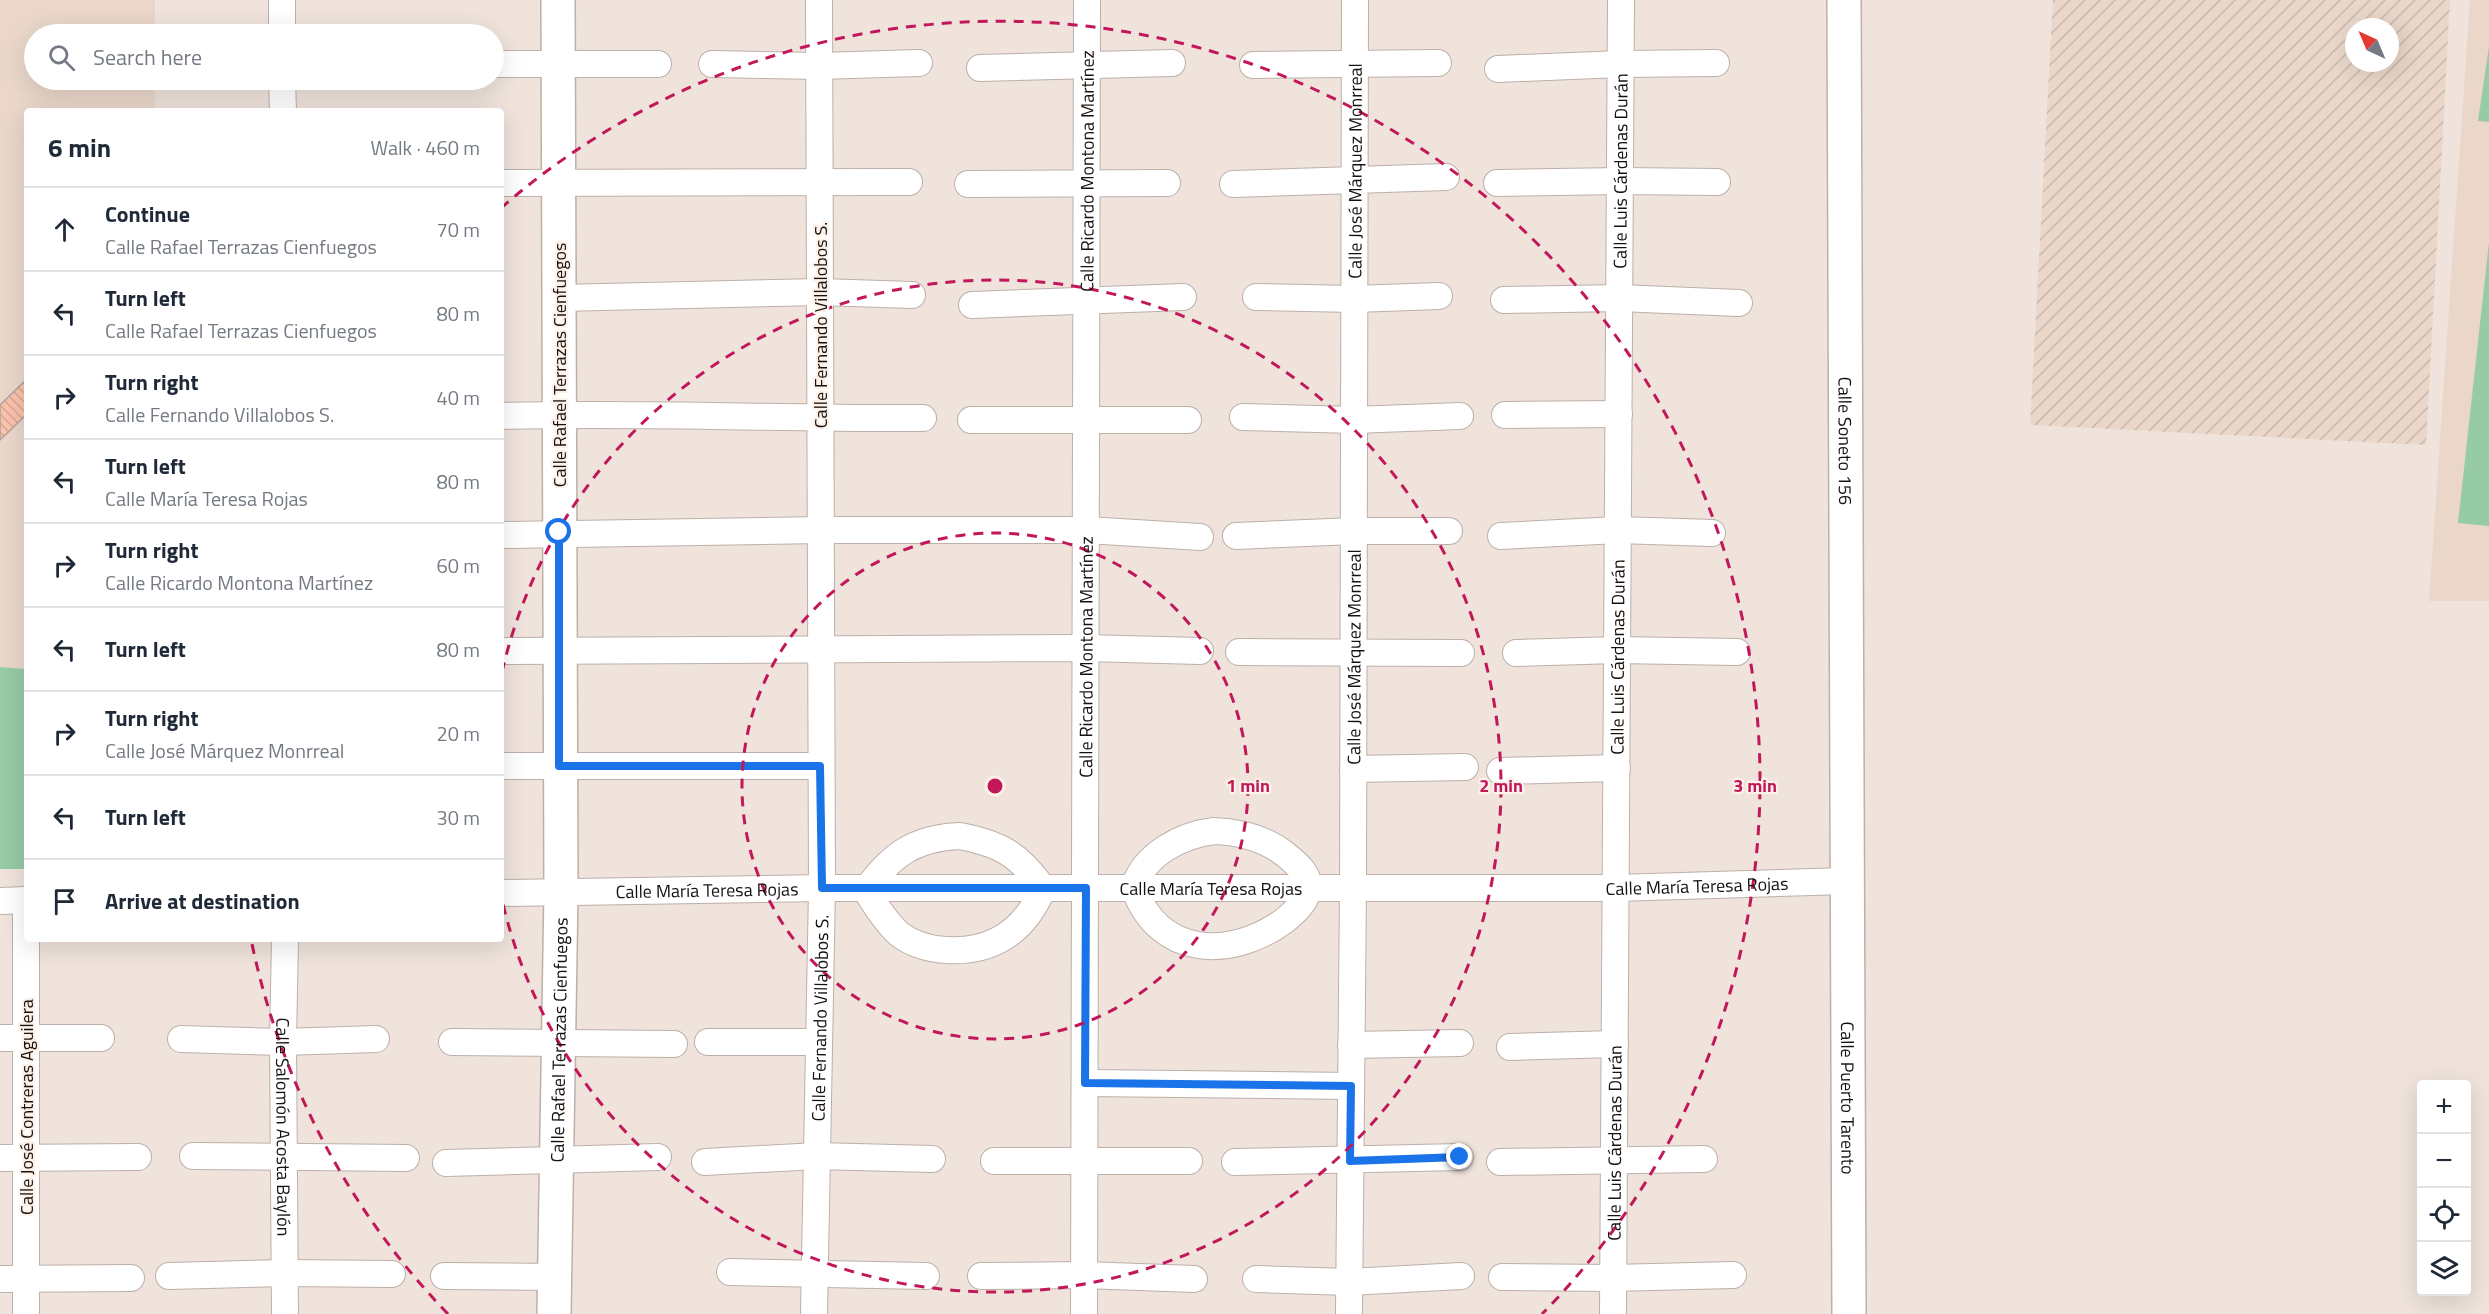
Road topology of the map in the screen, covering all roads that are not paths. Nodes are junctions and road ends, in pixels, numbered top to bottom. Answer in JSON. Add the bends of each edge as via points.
{"nodes":[{"id":1,"x":282,"y":0,"type":"edge"},
{"id":2,"x":558,"y":0,"type":"edge"},
{"id":3,"x":819,"y":0,"type":"edge"},
{"id":4,"x":1087,"y":0,"type":"edge"},
{"id":5,"x":1355,"y":0,"type":"edge"},
{"id":6,"x":1621,"y":0,"type":"edge"},
{"id":7,"x":1844,"y":0,"type":"edge"},
{"id":8,"x":282,"y":24,"type":"edge"},
{"id":9,"x":559,"y":63,"type":"junction"},
{"id":10,"x":919,"y":63,"type":"dead end"},
{"id":11,"x":1172,"y":63,"type":"dead end"},
{"id":12,"x":1355,"y":63,"type":"junction"},
{"id":13,"x":1438,"y":63,"type":"dead end"},
{"id":14,"x":1716,"y":63,"type":"dead end"},
{"id":15,"x":504,"y":64,"type":"edge"},
{"id":16,"x":658,"y":64,"type":"dead end"},
{"id":17,"x":712,"y":64,"type":"dead end"},
{"id":18,"x":1087,"y":64,"type":"junction"},
{"id":19,"x":1620,"y":64,"type":"junction"},
{"id":20,"x":1253,"y":65,"type":"dead end"},
{"id":21,"x":819,"y":66,"type":"junction"},
{"id":22,"x":980,"y":68,"type":"dead end"},
{"id":23,"x":1498,"y":69,"type":"dead end"},
{"id":24,"x":282,"y":90,"type":"edge"},
{"id":25,"x":283,"y":108,"type":"edge"},
{"id":26,"x":1446,"y":177,"type":"dead end"},
{"id":27,"x":1354,"y":179,"type":"junction"},
{"id":28,"x":1620,"y":181,"type":"junction"},
{"id":29,"x":909,"y":182,"type":"dead end"},
{"id":30,"x":1717,"y":182,"type":"dead end"},
{"id":31,"x":504,"y":183,"type":"edge"},
{"id":32,"x":558,"y":183,"type":"junction"},
{"id":33,"x":819,"y":183,"type":"junction"},
{"id":34,"x":1167,"y":183,"type":"dead end"},
{"id":35,"x":1497,"y":183,"type":"dead end"},
{"id":36,"x":968,"y":184,"type":"dead end"},
{"id":37,"x":1087,"y":184,"type":"junction"},
{"id":38,"x":1233,"y":184,"type":"dead end"},
{"id":39,"x":820,"y":292,"type":"junction"},
{"id":40,"x":912,"y":295,"type":"dead end"},
{"id":41,"x":1439,"y":296,"type":"dead end"},
{"id":42,"x":1183,"y":297,"type":"dead end"},
{"id":43,"x":1256,"y":297,"type":"dead end"},
{"id":44,"x":559,"y":298,"type":"junction"},
{"id":45,"x":1619,"y":298,"type":"junction"},
{"id":46,"x":1354,"y":299,"type":"junction"},
{"id":47,"x":1087,"y":300,"type":"junction"},
{"id":48,"x":1504,"y":300,"type":"dead end"},
{"id":49,"x":1739,"y":303,"type":"dead end"},
{"id":50,"x":972,"y":304,"type":"dead end"},
{"id":51,"x":559,"y":414,"type":"junction"},
{"id":52,"x":1619,"y":414,"type":"junction"},
{"id":53,"x":1505,"y":415,"type":"dead end"},
{"id":54,"x":504,"y":416,"type":"edge"},
{"id":55,"x":1460,"y":416,"type":"dead end"},
{"id":56,"x":1243,"y":417,"type":"dead end"},
{"id":57,"x":922,"y":418,"type":"dead end"},
{"id":58,"x":820,"y":419,"type":"junction"},
{"id":59,"x":971,"y":420,"type":"dead end"},
{"id":60,"x":1188,"y":420,"type":"dead end"},
{"id":61,"x":1354,"y":420,"type":"junction"},
{"id":62,"x":1087,"y":421,"type":"junction"},
{"id":63,"x":820,"y":530,"type":"junction"},
{"id":64,"x":1087,"y":530,"type":"junction"},
{"id":65,"x":1618,"y":530,"type":"junction"},
{"id":66,"x":1354,"y":531,"type":"junction"},
{"id":67,"x":1449,"y":531,"type":"dead end"},
{"id":68,"x":559,"y":532,"type":"junction"},
{"id":69,"x":1712,"y":533,"type":"dead end"},
{"id":70,"x":504,"y":535,"type":"edge"},
{"id":71,"x":1236,"y":536,"type":"dead end"},
{"id":72,"x":1501,"y":536,"type":"dead end"},
{"id":73,"x":1200,"y":537,"type":"dead end"},
{"id":74,"x":1086,"y":648,"type":"junction"},
{"id":75,"x":559,"y":649,"type":"junction"},
{"id":76,"x":820,"y":650,"type":"junction"},
{"id":77,"x":1617,"y":650,"type":"junction"},
{"id":78,"x":504,"y":651,"type":"edge"},
{"id":79,"x":1200,"y":651,"type":"dead end"},
{"id":80,"x":1354,"y":651,"type":"junction"},
{"id":81,"x":1239,"y":652,"type":"dead end"},
{"id":82,"x":1737,"y":652,"type":"dead end"},
{"id":83,"x":1461,"y":653,"type":"dead end"},
{"id":84,"x":1516,"y":653,"type":"dead end"},
{"id":85,"x":504,"y":766,"type":"edge"},
{"id":86,"x":559,"y":766,"type":"junction"},
{"id":87,"x":820,"y":766,"type":"junction"},
{"id":88,"x":1465,"y":766,"type":"dead end"},
{"id":89,"x":1617,"y":768,"type":"junction"},
{"id":90,"x":1353,"y":769,"type":"junction"},
{"id":91,"x":1500,"y":771,"type":"dead end"},
{"id":92,"x":1847,"y":881,"type":"junction"},
{"id":93,"x":822,"y":888,"type":"junction"},
{"id":94,"x":1043,"y":888,"type":"junction"},
{"id":95,"x":1086,"y":888,"type":"junction"},
{"id":96,"x":1134,"y":888,"type":"junction"},
{"id":97,"x":1308,"y":888,"type":"junction"},
{"id":98,"x":1353,"y":888,"type":"junction"},
{"id":99,"x":1616,"y":888,"type":"junction"},
{"id":100,"x":866,"y":890,"type":"junction"},
{"id":101,"x":561,"y":892,"type":"junction"},
{"id":102,"x":504,"y":893,"type":"edge"},
{"id":103,"x":24,"y":900,"type":"edge"},
{"id":104,"x":0,"y":901,"type":"edge"},
{"id":105,"x":26,"y":942,"type":"edge"},
{"id":106,"x":285,"y":942,"type":"edge"},
{"id":107,"x":0,"y":1038,"type":"edge"},
{"id":108,"x":26,"y":1038,"type":"junction"},
{"id":109,"x":101,"y":1038,"type":"dead end"},
{"id":110,"x":181,"y":1039,"type":"dead end"},
{"id":111,"x":376,"y":1039,"type":"dead end"},
{"id":112,"x":283,"y":1042,"type":"junction"},
{"id":113,"x":452,"y":1042,"type":"dead end"},
{"id":114,"x":708,"y":1042,"type":"dead end"},
{"id":115,"x":819,"y":1042,"type":"junction"},
{"id":116,"x":1460,"y":1043,"type":"dead end"},
{"id":117,"x":557,"y":1044,"type":"junction"},
{"id":118,"x":674,"y":1044,"type":"dead end"},
{"id":119,"x":1615,"y":1044,"type":"junction"},
{"id":120,"x":1351,"y":1045,"type":"junction"},
{"id":121,"x":1510,"y":1047,"type":"dead end"},
{"id":122,"x":1085,"y":1083,"type":"junction"},
{"id":123,"x":1351,"y":1086,"type":"junction"},
{"id":124,"x":194,"y":1156,"type":"dead end"},
{"id":125,"x":817,"y":1156,"type":"junction"},
{"id":126,"x":138,"y":1157,"type":"dead end"},
{"id":127,"x":658,"y":1157,"type":"dead end"},
{"id":128,"x":1460,"y":1157,"type":"dead end"},
{"id":129,"x":0,"y":1158,"type":"edge"},
{"id":130,"x":26,"y":1158,"type":"junction"},
{"id":131,"x":284,"y":1158,"type":"junction"},
{"id":132,"x":406,"y":1158,"type":"dead end"},
{"id":133,"x":556,"y":1159,"type":"junction"},
{"id":134,"x":932,"y":1159,"type":"dead end"},
{"id":135,"x":1704,"y":1159,"type":"dead end"},
{"id":136,"x":1084,"y":1160,"type":"junction"},
{"id":137,"x":1614,"y":1160,"type":"junction"},
{"id":138,"x":993,"y":1161,"type":"dead end"},
{"id":139,"x":1189,"y":1161,"type":"dead end"},
{"id":140,"x":1350,"y":1161,"type":"junction"},
{"id":141,"x":705,"y":1162,"type":"dead end"},
{"id":142,"x":1235,"y":1162,"type":"dead end"},
{"id":143,"x":1500,"y":1162,"type":"dead end"},
{"id":144,"x":446,"y":1163,"type":"dead end"},
{"id":145,"x":730,"y":1272,"type":"dead end"},
{"id":146,"x":286,"y":1273,"type":"junction"},
{"id":147,"x":392,"y":1274,"type":"dead end"},
{"id":148,"x":815,"y":1274,"type":"junction"},
{"id":149,"x":1084,"y":1275,"type":"junction"},
{"id":150,"x":1733,"y":1275,"type":"dead end"},
{"id":151,"x":169,"y":1276,"type":"dead end"},
{"id":152,"x":444,"y":1276,"type":"dead end"},
{"id":153,"x":926,"y":1276,"type":"dead end"},
{"id":154,"x":981,"y":1276,"type":"dead end"},
{"id":155,"x":1461,"y":1276,"type":"dead end"},
{"id":156,"x":555,"y":1277,"type":"junction"},
{"id":157,"x":1502,"y":1277,"type":"dead end"},
{"id":158,"x":131,"y":1278,"type":"dead end"},
{"id":159,"x":1613,"y":1278,"type":"junction"},
{"id":160,"x":0,"y":1279,"type":"edge"},
{"id":161,"x":26,"y":1279,"type":"junction"},
{"id":162,"x":1194,"y":1279,"type":"dead end"},
{"id":163,"x":1256,"y":1279,"type":"dead end"},
{"id":164,"x":1349,"y":1282,"type":"junction"},
{"id":165,"x":26,"y":1314,"type":"edge"},
{"id":166,"x":285,"y":1314,"type":"edge"},
{"id":167,"x":554,"y":1314,"type":"edge"},
{"id":168,"x":814,"y":1314,"type":"edge"},
{"id":169,"x":1084,"y":1314,"type":"edge"},
{"id":170,"x":1349,"y":1314,"type":"edge"},
{"id":171,"x":1613,"y":1314,"type":"edge"},
{"id":172,"x":1849,"y":1314,"type":"edge"}],
"edges":[{"from":1,"to":8,"type":"street"},
{"from":2,"to":9,"type":"street","name":"Calle Rafael Terrazas Cienfuegos"},
{"from":3,"to":21,"type":"street","name":"Calle Fernando Villalobos S."},
{"from":4,"to":18,"type":"street","name":"Calle Ricardo Montona Martínez"},
{"from":5,"to":12,"type":"street","name":"Calle José Márquez Monrreal"},
{"from":6,"to":19,"type":"street","name":"Calle Luis Cárdenas Durán"},
{"from":7,"to":92,"type":"street","name":"Calle Soneto 156"},
{"from":9,"to":15,"type":"street"},
{"from":9,"to":16,"type":"street"},
{"from":9,"to":32,"type":"street","name":"Calle Rafael Terrazas Cienfuegos"},
{"from":10,"to":21,"type":"street"},
{"from":11,"to":18,"type":"street"},
{"from":12,"to":13,"type":"street"},
{"from":12,"to":20,"type":"street"},
{"from":12,"to":27,"type":"street","name":"Calle José Márquez Monrreal"},
{"from":14,"to":19,"type":"street"},
{"from":17,"to":21,"type":"street"},
{"from":18,"to":22,"type":"street"},
{"from":18,"to":37,"type":"street","name":"Calle Ricardo Montona Martínez"},
{"from":19,"to":23,"type":"street"},
{"from":19,"to":28,"type":"street","name":"Calle Luis Cárdenas Durán"},
{"from":21,"to":33,"type":"street","name":"Calle Fernando Villalobos S."},
{"from":24,"to":25,"type":"street"},
{"from":26,"to":27,"type":"street"},
{"from":27,"to":38,"type":"street"},
{"from":27,"to":46,"type":"street","name":"Calle José Márquez Monrreal"},
{"from":28,"to":30,"type":"street"},
{"from":28,"to":35,"type":"street"},
{"from":28,"to":45,"type":"street","name":"Calle Luis Cárdenas Durán"},
{"from":29,"to":33,"type":"street"},
{"from":31,"to":32,"type":"street"},
{"from":32,"to":33,"type":"street"},
{"from":32,"to":44,"type":"street","name":"Calle Rafael Terrazas Cienfuegos"},
{"from":33,"to":39,"type":"street","name":"Calle Fernando Villalobos S."},
{"from":34,"to":37,"type":"street"},
{"from":36,"to":37,"type":"street"},
{"from":37,"to":47,"type":"street","name":"Calle Ricardo Montona Martínez"},
{"from":39,"to":40,"type":"street"},
{"from":39,"to":44,"type":"street"},
{"from":39,"to":58,"type":"street","name":"Calle Fernando Villalobos S."},
{"from":41,"to":46,"type":"street"},
{"from":42,"to":47,"type":"street"},
{"from":43,"to":46,"type":"street"},
{"from":44,"to":51,"type":"street","name":"Calle Rafael Terrazas Cienfuegos"},
{"from":45,"to":48,"type":"street"},
{"from":45,"to":49,"type":"street"},
{"from":45,"to":52,"type":"street","name":"Calle Luis Cárdenas Durán"},
{"from":46,"to":61,"type":"street","name":"Calle José Márquez Monrreal"},
{"from":47,"to":50,"type":"street"},
{"from":47,"to":62,"type":"street","name":"Calle Ricardo Montona Martínez"},
{"from":51,"to":54,"type":"street"},
{"from":51,"to":58,"type":"street"},
{"from":51,"to":68,"type":"street","name":"Calle Rafael Terrazas Cienfuegos"},
{"from":52,"to":53,"type":"street"},
{"from":52,"to":65,"type":"street","name":"Calle Luis Cárdenas Durán"},
{"from":55,"to":61,"type":"street"},
{"from":56,"to":61,"type":"street"},
{"from":57,"to":58,"type":"street"},
{"from":58,"to":63,"type":"street","name":"Calle Fernando Villalobos S."},
{"from":59,"to":62,"type":"street"},
{"from":60,"to":62,"type":"street"},
{"from":61,"to":66,"type":"street","name":"Calle José Márquez Monrreal"},
{"from":62,"to":64,"type":"street","name":"Calle Ricardo Montona Martínez"},
{"from":63,"to":64,"type":"street"},
{"from":63,"to":68,"type":"street"},
{"from":63,"to":76,"type":"street","name":"Calle Fernando Villalobos S."},
{"from":64,"to":73,"type":"street"},
{"from":64,"to":74,"type":"street","name":"Calle Ricardo Montona Martínez"},
{"from":65,"to":69,"type":"street"},
{"from":65,"to":72,"type":"street"},
{"from":65,"to":77,"type":"street","name":"Calle Luis Cárdenas Durán"},
{"from":66,"to":67,"type":"street"},
{"from":66,"to":71,"type":"street"},
{"from":66,"to":80,"type":"street","name":"Calle José Márquez Monrreal"},
{"from":68,"to":70,"type":"street"},
{"from":68,"to":75,"type":"street","name":"Calle Rafael Terrazas Cienfuegos"},
{"from":74,"to":76,"type":"street"},
{"from":74,"to":79,"type":"street"},
{"from":74,"to":95,"type":"street","name":"Calle Ricardo Montona Martínez"},
{"from":75,"to":76,"type":"street"},
{"from":75,"to":78,"type":"street"},
{"from":75,"to":86,"type":"street","name":"Calle Rafael Terrazas Cienfuegos"},
{"from":76,"to":87,"type":"street","name":"Calle Fernando Villalobos S."},
{"from":77,"to":82,"type":"street"},
{"from":77,"to":84,"type":"street"},
{"from":77,"to":89,"type":"street","name":"Calle Luis Cárdenas Durán"},
{"from":80,"to":81,"type":"street"},
{"from":80,"to":83,"type":"street"},
{"from":80,"to":90,"type":"street","name":"Calle José Márquez Monrreal"},
{"from":85,"to":86,"type":"street"},
{"from":86,"to":87,"type":"street"},
{"from":86,"to":101,"type":"street","name":"Calle Rafael Terrazas Cienfuegos"},
{"from":87,"to":93,"type":"street","name":"Calle Fernando Villalobos S."},
{"from":88,"to":90,"type":"street"},
{"from":89,"to":91,"type":"street"},
{"from":89,"to":99,"type":"street","name":"Calle Luis Cárdenas Durán"},
{"from":90,"to":98,"type":"street","name":"Calle José Márquez Monrreal"},
{"from":92,"to":99,"type":"street","name":"Calle María Teresa Rojas"},
{"from":92,"to":172,"type":"street","name":"Calle Puerto Tarento"},
{"from":93,"to":100,"type":"street","name":"Calle María Teresa Rojas"},
{"from":93,"to":101,"type":"street","name":"Calle María Teresa Rojas"},
{"from":93,"to":115,"type":"street","name":"Calle Fernando Villalobos S."},
{"from":94,"to":95,"type":"street","name":"Calle María Teresa Rojas"},
{"from":94,"to":100,"type":"street","name":"Calle María Teresa Rojas"},
{"from":94,"to":100,"type":"street","via":[[1007,851],[960,836],[925,839],[909,848],[884,867]]},
{"from":94,"to":100,"type":"street","via":[[1033,908],[1011,932],[994,944],[960,951],[920,946],[900,935]]},
{"from":95,"to":96,"type":"street","name":"Calle María Teresa Rojas"},
{"from":95,"to":122,"type":"street","name":"Calle Ricardo Montona Martínez"},
{"from":96,"to":97,"type":"street","name":"Calle María Teresa Rojas"},
{"from":96,"to":97,"type":"street","via":[[1138,873],[1160,852],[1185,838],[1214,831],[1250,836],[1282,852],[1300,868]]},
{"from":96,"to":97,"type":"street","via":[[1147,916],[1165,933],[1216,947],[1264,935],[1301,905]]},
{"from":97,"to":98,"type":"street","name":"Calle María Teresa Rojas"},
{"from":98,"to":99,"type":"street","name":"Calle María Teresa Rojas"},
{"from":98,"to":120,"type":"street","name":"Calle José Márquez Monrreal"},
{"from":99,"to":119,"type":"street","name":"Calle Luis Cárdenas Durán"},
{"from":101,"to":102,"type":"street","name":"Calle María Teresa Rojas"},
{"from":101,"to":117,"type":"street","name":"Calle Rafael Terrazas Cienfuegos"},
{"from":103,"to":104,"type":"street"},
{"from":105,"to":108,"type":"street","name":"Calle José Contreras Aguilera"},
{"from":106,"to":112,"type":"street","name":"Calle Salomón Acosta Baylón"},
{"from":107,"to":108,"type":"street"},
{"from":108,"to":109,"type":"street"},
{"from":108,"to":130,"type":"street","name":"Calle José Contreras Aguilera"},
{"from":110,"to":112,"type":"street"},
{"from":111,"to":112,"type":"street"},
{"from":112,"to":131,"type":"street","name":"Calle Salomón Acosta Baylón"},
{"from":113,"to":117,"type":"street"},
{"from":114,"to":115,"type":"street"},
{"from":115,"to":125,"type":"street","name":"Calle Fernando Villalobos S."},
{"from":116,"to":120,"type":"street"},
{"from":117,"to":118,"type":"street"},
{"from":117,"to":133,"type":"street","name":"Calle Rafael Terrazas Cienfuegos"},
{"from":119,"to":121,"type":"street"},
{"from":119,"to":137,"type":"street","name":"Calle Luis Cárdenas Durán"},
{"from":120,"to":123,"type":"street","name":"Calle José Márquez Monrreal"},
{"from":122,"to":123,"type":"street"},
{"from":122,"to":136,"type":"street","name":"Calle Ricardo Montona Martínez"},
{"from":123,"to":140,"type":"street","name":"Calle José Márquez Monrreal"},
{"from":124,"to":131,"type":"street"},
{"from":125,"to":134,"type":"street"},
{"from":125,"to":141,"type":"street"},
{"from":125,"to":148,"type":"street","name":"Calle Fernando Villalobos S."},
{"from":126,"to":130,"type":"street"},
{"from":127,"to":133,"type":"street"},
{"from":128,"to":140,"type":"street"},
{"from":129,"to":130,"type":"street"},
{"from":130,"to":161,"type":"street","name":"Calle José Contreras Aguilera"},
{"from":131,"to":132,"type":"street"},
{"from":131,"to":146,"type":"street","name":"Calle Salomón Acosta Baylón"},
{"from":133,"to":144,"type":"street"},
{"from":133,"to":156,"type":"street","name":"Calle Rafael Terrazas Cienfuegos"},
{"from":135,"to":137,"type":"street"},
{"from":136,"to":138,"type":"street"},
{"from":136,"to":139,"type":"street"},
{"from":136,"to":149,"type":"street","name":"Calle Ricardo Montona Martínez"},
{"from":137,"to":143,"type":"street"},
{"from":137,"to":159,"type":"street","name":"Calle Luis Cárdenas Durán"},
{"from":140,"to":142,"type":"street"},
{"from":140,"to":164,"type":"street","name":"Calle José Márquez Monrreal"},
{"from":145,"to":148,"type":"street"},
{"from":146,"to":147,"type":"street"},
{"from":146,"to":151,"type":"street"},
{"from":146,"to":166,"type":"street","name":"Calle Salomón Acosta Baylón"},
{"from":148,"to":153,"type":"street"},
{"from":148,"to":168,"type":"street","name":"Calle Fernando Villalobos S."},
{"from":149,"to":154,"type":"street"},
{"from":149,"to":162,"type":"street"},
{"from":149,"to":169,"type":"street","name":"Calle Ricardo Montona Martínez"},
{"from":150,"to":159,"type":"street"},
{"from":152,"to":156,"type":"street"},
{"from":155,"to":164,"type":"street"},
{"from":156,"to":167,"type":"street","name":"Calle Rafael Terrazas Cienfuegos"},
{"from":157,"to":159,"type":"street"},
{"from":158,"to":161,"type":"street"},
{"from":159,"to":171,"type":"street","name":"Calle Luis Cárdenas Durán"},
{"from":160,"to":161,"type":"street"},
{"from":161,"to":165,"type":"street","name":"Calle José Contreras Aguilera"},
{"from":163,"to":164,"type":"street"},
{"from":164,"to":170,"type":"street","name":"Calle José Márquez Monrreal"}]}
